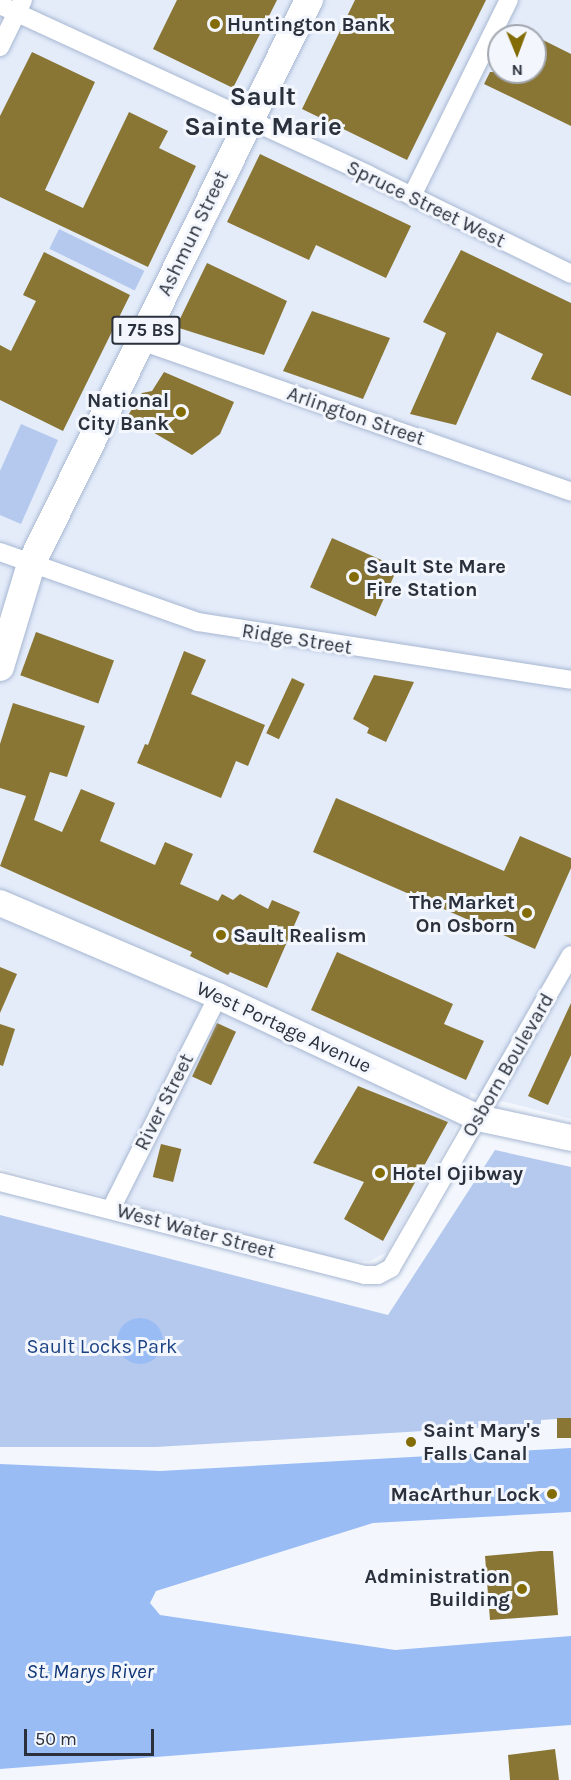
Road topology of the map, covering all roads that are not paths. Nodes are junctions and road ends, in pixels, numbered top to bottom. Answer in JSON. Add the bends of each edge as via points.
{"nodes":[{"id":1,"x":309,"y":0,"type":"edge"},
{"id":2,"x":508,"y":0,"type":"edge"},
{"id":3,"x":13,"y":6,"type":"edge"},
{"id":4,"x":0,"y":47,"type":"edge"},
{"id":5,"x":248,"y":121,"type":"junction"},
{"id":6,"x":412,"y":196,"type":"junction"},
{"id":7,"x":571,"y":274,"type":"edge"},
{"id":8,"x":141,"y":340,"type":"junction"},
{"id":9,"x":571,"y":492,"type":"edge"},
{"id":10,"x":0,"y":552,"type":"edge"},
{"id":11,"x":31,"y":564,"type":"junction"},
{"id":12,"x":0,"y":667,"type":"edge"},
{"id":13,"x":571,"y":680,"type":"edge"},
{"id":14,"x":0,"y":903,"type":"edge"},
{"id":15,"x":571,"y":955,"type":"edge"},
{"id":16,"x":218,"y":996,"type":"junction"},
{"id":17,"x":478,"y":1118,"type":"junction"},
{"id":18,"x":571,"y":1138,"type":"edge"},
{"id":19,"x":0,"y":1182,"type":"edge"},
{"id":20,"x":111,"y":1209,"type":"junction"},
{"id":21,"x":391,"y":1268,"type":"joint"}],
"edges":[{"from":1,"to":5,"type":"main road","name":"Ashmun Street","number":"I 75 BS"},
{"from":2,"to":6,"type":"street"},
{"from":3,"to":4,"type":"street"},
{"from":3,"to":5,"type":"street","name":"Spruce Street West"},
{"from":5,"to":6,"type":"street","name":"Spruce Street West"},
{"from":5,"to":8,"type":"main road","name":"Ashmun Street","number":"I 75 BS"},
{"from":6,"to":7,"type":"street","name":"Spruce Street West"},
{"from":8,"to":9,"type":"street","name":"Arlington Street"},
{"from":8,"to":11,"type":"main road","name":"Ashmun Street","number":"I 75 BS"},
{"from":10,"to":11,"type":"street","name":"Ridge Street"},
{"from":11,"to":12,"type":"main road","name":"Ashmun Street","number":"I 75 BS"},
{"from":11,"to":13,"type":"street","name":"Ridge Street","via":[[198,622]]},
{"from":14,"to":16,"type":"street","name":"West Portage Avenue"},
{"from":15,"to":17,"type":"street","name":"Osborn Boulevard"},
{"from":16,"to":17,"type":"street","name":"West Portage Avenue"},
{"from":16,"to":20,"type":"street","name":"River Street"},
{"from":17,"to":18,"type":"street","name":"West Portage Avenue"},
{"from":17,"to":21,"type":"street","name":"Osborn Boulevard"},
{"from":19,"to":20,"type":"street","name":"West Water Street"},
{"from":20,"to":21,"type":"street","name":"West Water Street","via":[[364,1275],[378,1275]]}]}
